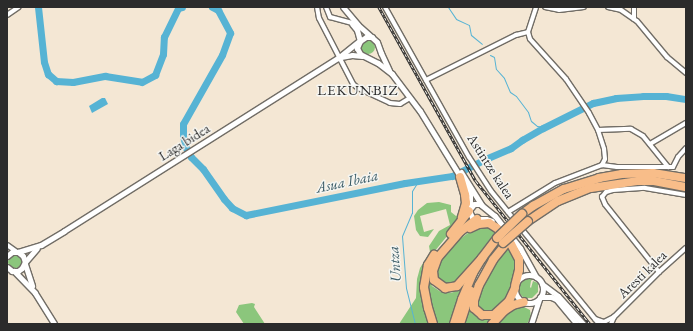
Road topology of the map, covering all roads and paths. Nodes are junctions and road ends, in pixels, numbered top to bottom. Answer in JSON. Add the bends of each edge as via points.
{"nodes":[{"id":1,"x":19,"y":7,"type":"edge"},
{"id":2,"x":317,"y":7,"type":"edge"},
{"id":3,"x":326,"y":7,"type":"edge"},
{"id":4,"x":339,"y":7,"type":"edge"},
{"id":5,"x":343,"y":7,"type":"edge"},
{"id":6,"x":385,"y":7,"type":"edge"},
{"id":7,"x":536,"y":7,"type":"edge"},
{"id":8,"x":545,"y":7,"type":"edge"},
{"id":9,"x":584,"y":7,"type":"edge"},
{"id":10,"x":608,"y":7,"type":"edge"},
{"id":11,"x":626,"y":7,"type":"edge"},
{"id":12,"x":634,"y":7,"type":"edge"},
{"id":13,"x":621,"y":10,"type":"junction"},
{"id":14,"x":7,"y":15,"type":"edge"},
{"id":15,"x":634,"y":19,"type":"junction"},
{"id":16,"x":352,"y":23,"type":"junction"},
{"id":17,"x":528,"y":32,"type":"junction"},
{"id":18,"x":372,"y":37,"type":"junction"},
{"id":19,"x":359,"y":41,"type":"junction"},
{"id":20,"x":379,"y":46,"type":"junction"},
{"id":21,"x":364,"y":57,"type":"junction"},
{"id":22,"x":338,"y":58,"type":"junction"},
{"id":23,"x":686,"y":73,"type":"edge"},
{"id":24,"x":392,"y":74,"type":"junction"},
{"id":25,"x":426,"y":80,"type":"junction"},
{"id":26,"x":410,"y":98,"type":"junction"},
{"id":27,"x":686,"y":123,"type":"edge"},
{"id":28,"x":598,"y":130,"type":"junction"},
{"id":29,"x":650,"y":144,"type":"junction"},
{"id":30,"x":686,"y":148,"type":"edge"},
{"id":31,"x":602,"y":165,"type":"junction"},
{"id":32,"x":668,"y":167,"type":"junction"},
{"id":33,"x":461,"y":176,"type":"junction"},
{"id":34,"x":686,"y":178,"type":"edge"},
{"id":35,"x":686,"y":186,"type":"edge"},
{"id":36,"x":686,"y":195,"type":"edge"},
{"id":37,"x":483,"y":206,"type":"junction"},
{"id":38,"x":470,"y":210,"type":"junction"},
{"id":39,"x":508,"y":212,"type":"junction"},
{"id":40,"x":525,"y":217,"type":"junction"},
{"id":41,"x":479,"y":219,"type":"junction"},
{"id":42,"x":458,"y":225,"type":"junction"},
{"id":43,"x":455,"y":236,"type":"junction"},
{"id":44,"x":502,"y":242,"type":"junction"},
{"id":45,"x":7,"y":245,"type":"edge"},
{"id":46,"x":41,"y":245,"type":"junction"},
{"id":47,"x":686,"y":248,"type":"edge"},
{"id":48,"x":18,"y":252,"type":"junction"},
{"id":49,"x":7,"y":256,"type":"edge"},
{"id":50,"x":482,"y":258,"type":"junction"},
{"id":51,"x":25,"y":263,"type":"junction"},
{"id":52,"x":7,"y":267,"type":"edge"},
{"id":53,"x":14,"y":271,"type":"junction"},
{"id":54,"x":7,"y":272,"type":"edge"},
{"id":55,"x":659,"y":272,"type":"junction"},
{"id":56,"x":536,"y":277,"type":"junction"},
{"id":57,"x":516,"y":284,"type":"junction"},
{"id":58,"x":542,"y":284,"type":"junction"},
{"id":59,"x":35,"y":293,"type":"junction"},
{"id":60,"x":539,"y":298,"type":"junction"},
{"id":61,"x":524,"y":302,"type":"junction"},
{"id":62,"x":614,"y":317,"type":"junction"},
{"id":63,"x":595,"y":320,"type":"junction"},
{"id":64,"x":607,"y":320,"type":"junction"},
{"id":65,"x":532,"y":321,"type":"edge"},
{"id":66,"x":54,"y":324,"type":"edge"},
{"id":67,"x":433,"y":324,"type":"edge"},
{"id":68,"x":454,"y":324,"type":"edge"},
{"id":69,"x":460,"y":324,"type":"edge"},
{"id":70,"x":492,"y":324,"type":"edge"},
{"id":71,"x":577,"y":324,"type":"edge"},
{"id":72,"x":583,"y":324,"type":"edge"},
{"id":73,"x":599,"y":324,"type":"edge"},
{"id":74,"x":604,"y":324,"type":"edge"},
{"id":75,"x":612,"y":324,"type":"edge"}],
"edges":[{"from":1,"to":14,"type":"street"},
{"from":2,"to":22,"type":"street","via":[[319,18]]},
{"from":3,"to":16,"type":"street","via":[[330,17]]},
{"from":4,"to":16,"type":"street"},
{"from":5,"to":18,"type":"street"},
{"from":6,"to":25,"type":"street","name":"Astintze kalea"},
{"from":7,"to":17,"type":"street"},
{"from":8,"to":9,"type":"street","via":[[559,10]]},
{"from":10,"to":13,"type":"street"},
{"from":11,"to":13,"type":"street"},
{"from":12,"to":15,"type":"street"},
{"from":13,"to":15,"type":"street"},
{"from":15,"to":23,"type":"street","via":[[667,57]]},
{"from":16,"to":19,"type":"street","via":[[357,30]]},
{"from":17,"to":25,"type":"street","via":[[516,35]]},
{"from":17,"to":28,"type":"street","via":[[530,39],[566,78]]},
{"from":18,"to":19,"type":"street","via":[[366,36]]},
{"from":18,"to":20,"type":"street"},
{"from":19,"to":21,"type":"street","via":[[358,51]]},
{"from":19,"to":22,"type":"street","name":"Laga bidea"},
{"from":20,"to":21,"type":"street","via":[[375,56]]},
{"from":20,"to":24,"type":"street"},
{"from":21,"to":22,"type":"street","via":[[352,55]]},
{"from":21,"to":24,"type":"street","via":[[378,63]]},
{"from":22,"to":26,"type":"street","via":[[358,88],[396,104]]},
{"from":22,"to":46,"type":"street","name":"Laga bidea"},
{"from":24,"to":26,"type":"street"},
{"from":25,"to":39,"type":"street","name":"Astintze kalea","via":[[472,161]]},
{"from":26,"to":33,"type":"street"},
{"from":27,"to":29,"type":"street"},
{"from":28,"to":29,"type":"street","via":[[631,129]]},
{"from":28,"to":31,"type":"street","via":[[605,154]]},
{"from":29,"to":32,"type":"street"},
{"from":30,"to":32,"type":"street","via":[[673,167]]},
{"from":31,"to":32,"type":"street"},
{"from":31,"to":39,"type":"street","via":[[555,183]]},
{"from":33,"to":37,"type":"street"},
{"from":33,"to":38,"type":"street","via":[[470,195]]},
{"from":33,"to":42,"type":"highway","via":[[466,203]]},
{"from":34,"to":40,"type":"highway","via":[[653,173],[599,178],[564,189],[533,206]]},
{"from":35,"to":40,"type":"highway","via":[[638,181],[591,188]]},
{"from":36,"to":55,"type":"street","via":[[663,190],[626,189],[606,192],[602,197]]},
{"from":37,"to":38,"type":"street","via":[[476,203]]},
{"from":37,"to":41,"type":"street","via":[[485,212]]},
{"from":37,"to":56,"type":"street","via":[[503,225],[520,248]]},
{"from":38,"to":41,"type":"street","via":[[472,217]]},
{"from":38,"to":42,"type":"highway"},
{"from":39,"to":63,"type":"street","name":"Astintze kalea"},
{"from":40,"to":44,"type":"highway","bridge":true},
{"from":40,"to":44,"type":"highway","bridge":true},
{"from":41,"to":43,"type":"highway"},
{"from":41,"to":57,"type":"street","via":[[490,220],[497,225],[520,256],[522,264]]},
{"from":42,"to":67,"type":"highway","via":[[432,257],[425,274],[425,296]]},
{"from":43,"to":50,"type":"highway","via":[[441,252],[434,266],[433,275],[437,284],[445,288],[457,286]]},
{"from":43,"to":57,"type":"highway","via":[[479,224],[489,223],[497,228],[511,244],[519,259]]},
{"from":44,"to":50,"type":"highway"},
{"from":44,"to":57,"type":"highway","via":[[479,284],[474,308],[482,315],[494,315],[509,301]]},
{"from":44,"to":69,"type":"highway","via":[[477,279]]},
{"from":45,"to":48,"type":"street"},
{"from":46,"to":48,"type":"street","name":"Laga bidea"},
{"from":46,"to":51,"type":"street","name":"Laga bidea"},
{"from":47,"to":55,"type":"street","name":"Aresti kalea"},
{"from":48,"to":49,"type":"street","name":"Laga bidea","via":[[12,252]]},
{"from":48,"to":51,"type":"street","via":[[23,256]]},
{"from":50,"to":68,"type":"highway","via":[[462,299]]},
{"from":51,"to":53,"type":"street","name":"Laga bidea","via":[[21,269]]},
{"from":51,"to":59,"type":"street"},
{"from":52,"to":53,"type":"street"},
{"from":53,"to":54,"type":"street"},
{"from":53,"to":59,"type":"street"},
{"from":55,"to":62,"type":"street","name":"Aresti kalea"},
{"from":56,"to":57,"type":"street","via":[[526,275]]},
{"from":56,"to":58,"type":"street"},
{"from":57,"to":61,"type":"street","via":[[518,297]]},
{"from":58,"to":60,"type":"street"},
{"from":58,"to":72,"type":"street","via":[[558,296]]},
{"from":59,"to":66,"type":"street"},
{"from":60,"to":61,"type":"street","via":[[530,303]]},
{"from":60,"to":65,"type":"street"},
{"from":60,"to":71,"type":"street","via":[[556,299]]},
{"from":61,"to":65,"type":"street","via":[[531,308]]},
{"from":61,"to":70,"type":"highway","via":[[504,311]]},
{"from":62,"to":64,"type":"street","name":"Aresti kalea"},
{"from":62,"to":75,"type":"street"},
{"from":63,"to":64,"type":"street","name":"Aresti kalea"},
{"from":63,"to":73,"type":"street","name":"Astintze kalea"},
{"from":64,"to":74,"type":"street","name":"Aresti kalea"}]}
